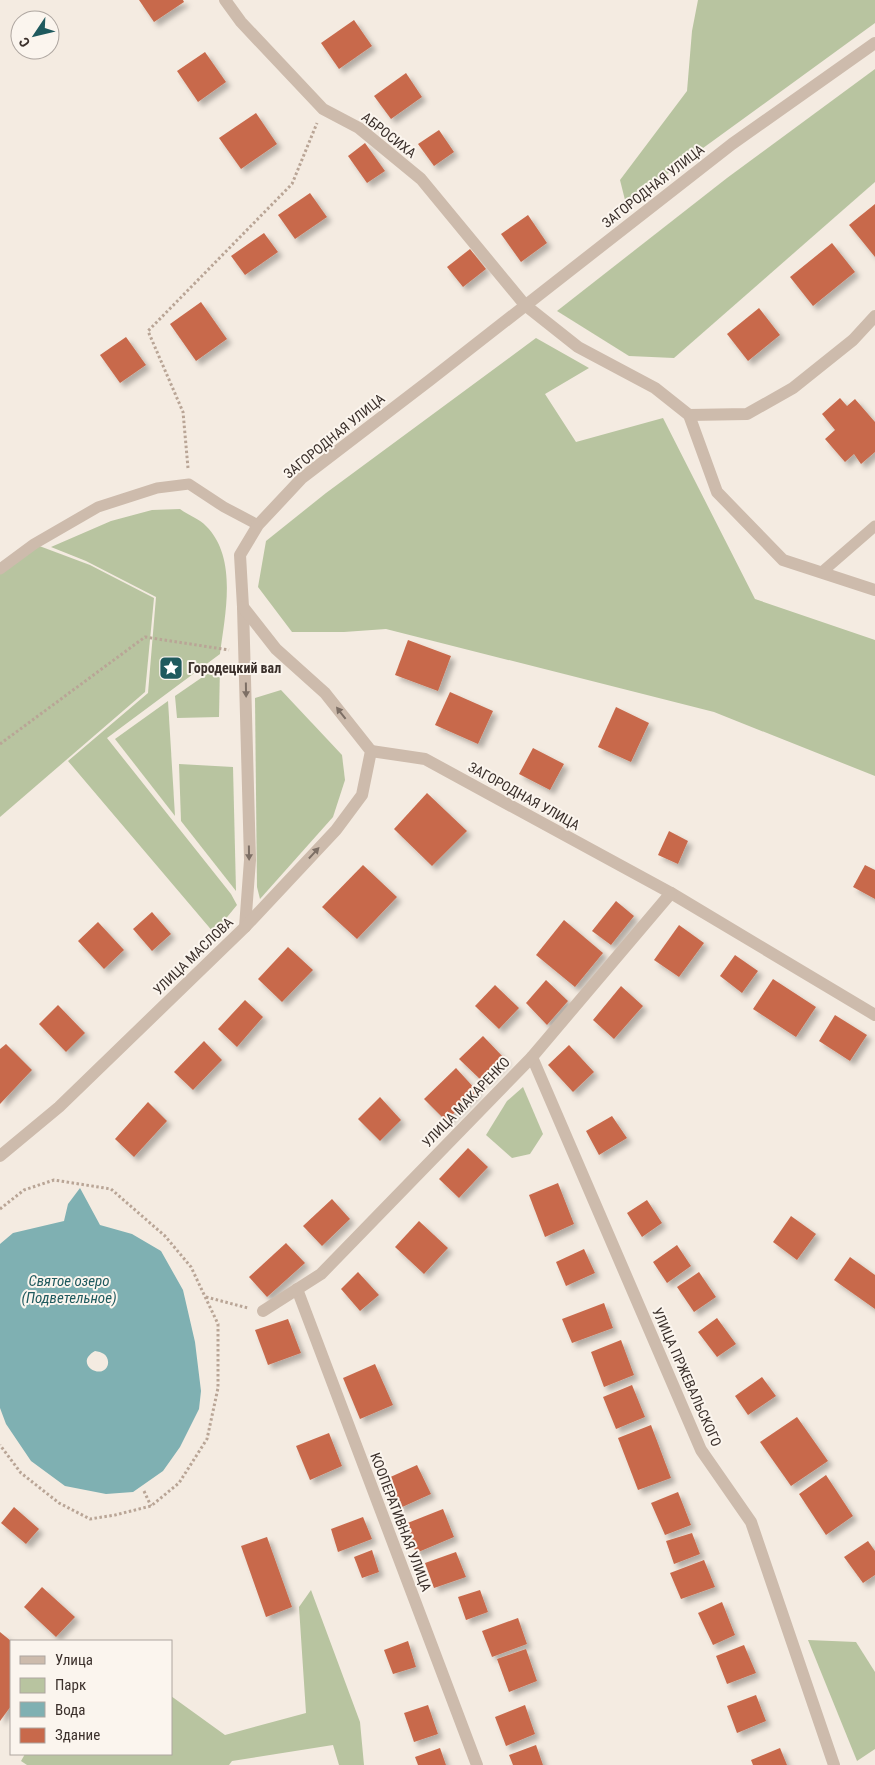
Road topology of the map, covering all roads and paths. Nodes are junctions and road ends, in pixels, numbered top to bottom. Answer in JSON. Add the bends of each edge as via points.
{"nodes":[{"id":1,"x":225,"y":0,"type":"edge"},
{"id":2,"x":875,"y":44,"type":"edge"},
{"id":3,"x":323,"y":109,"type":"junction"},
{"id":4,"x":525,"y":305,"type":"junction"},
{"id":5,"x":875,"y":316,"type":"edge"},
{"id":6,"x":689,"y":415,"type":"junction"},
{"id":7,"x":189,"y":484,"type":"junction"},
{"id":8,"x":258,"y":525,"type":"junction"},
{"id":9,"x":875,"y":526,"type":"edge"},
{"id":10,"x":0,"y":570,"type":"edge"},
{"id":11,"x":822,"y":572,"type":"junction"},
{"id":12,"x":875,"y":590,"type":"edge"},
{"id":13,"x":243,"y":607,"type":"junction"},
{"id":14,"x":245,"y":653,"type":"junction"},
{"id":15,"x":0,"y":744,"type":"edge"},
{"id":16,"x":371,"y":751,"type":"junction"},
{"id":17,"x":671,"y":893,"type":"junction"},
{"id":18,"x":245,"y":927,"type":"junction"},
{"id":19,"x":875,"y":1015,"type":"edge"},
{"id":20,"x":532,"y":1057,"type":"junction"},
{"id":21,"x":0,"y":1156,"type":"edge"},
{"id":22,"x":0,"y":1209,"type":"edge"},
{"id":23,"x":297,"y":1289,"type":"junction"},
{"id":24,"x":205,"y":1297,"type":"junction"},
{"id":25,"x":264,"y":1311,"type":"joint"},
{"id":26,"x":0,"y":1445,"type":"edge"},
{"id":27,"x":144,"y":1491,"type":"dead end"},
{"id":28,"x":151,"y":1506,"type":"junction"},
{"id":29,"x":477,"y":1765,"type":"edge"},
{"id":30,"x":834,"y":1765,"type":"edge"}],
"edges":[{"from":1,"to":3,"type":"street","name":"АБРОСИХА","via":[[241,22]]},
{"from":2,"to":4,"type":"street","name":"ЗАГОРОДНАЯ УЛИЦА","via":[[732,144]]},
{"from":3,"to":4,"type":"street","name":"АБРОСИХА","via":[[359,128],[421,178]]},
{"from":3,"to":7,"type":"path","via":[[292,184],[148,331],[183,412]]},
{"from":4,"to":6,"type":"street","name":"АБРОСИХА","via":[[578,347],[655,388]]},
{"from":4,"to":8,"type":"street","name":"ЗАГОРОДНАЯ УЛИЦА","via":[[302,478]]},
{"from":5,"to":6,"type":"street","via":[[853,340],[793,388],[746,414]]},
{"from":6,"to":11,"type":"street","via":[[717,492],[783,560]]},
{"from":7,"to":8,"type":"lane"},
{"from":7,"to":10,"type":"lane","via":[[157,488],[98,507],[34,544]]},
{"from":8,"to":13,"type":"street","name":"ЗАГОРОДНАЯ УЛИЦА","via":[[240,555]]},
{"from":9,"to":11,"type":"lane"},
{"from":11,"to":12,"type":"street"},
{"from":13,"to":14,"type":"street","name":"ЗАГОРОДНАЯ УЛИЦА"},
{"from":16,"to":13,"type":"street","one_way":true,"via":[[325,693],[276,649]]},
{"from":14,"to":15,"type":"path","via":[[145,638]]},
{"from":14,"to":18,"type":"street","name":"ЗАГОРОДНАЯ УЛИЦА","one_way":true,"via":[[250,860]]},
{"from":16,"to":17,"type":"street","name":"ЗАГОРОДНАЯ УЛИЦА","via":[[425,759]]},
{"from":18,"to":16,"type":"street","name":"УЛИЦА МАСЛОВА","one_way":true,"via":[[336,830],[362,796]]},
{"from":17,"to":19,"type":"street","name":"ЗАГОРОДНАЯ УЛИЦА"},
{"from":17,"to":20,"type":"street","name":"УЛИЦА МАКАРЕНКО"},
{"from":18,"to":21,"type":"street","name":"УЛИЦА МАСЛОВА","via":[[59,1108]]},
{"from":20,"to":23,"type":"street","name":"УЛИЦА МАКАРЕНКО","via":[[320,1274]]},
{"from":20,"to":30,"type":"street","name":"УЛИЦА ПРЖЕВАЛЬСКОГО","via":[[701,1450],[751,1522]]},
{"from":22,"to":24,"type":"path","via":[[24,1190],[54,1180],[111,1188],[165,1236],[191,1267]]},
{"from":23,"to":25,"type":"street","name":"УЛИЦА МАКАРЕНКО"},
{"from":23,"to":29,"type":"street","name":"КООПЕРАТИВНАЯ УЛИЦА"},
{"from":24,"to":25,"type":"path"},
{"from":24,"to":28,"type":"path","via":[[218,1324],[218,1388],[207,1439],[178,1483]]},
{"from":26,"to":28,"type":"path","via":[[21,1473],[59,1503],[90,1518]]},
{"from":27,"to":28,"type":"path"}]}
